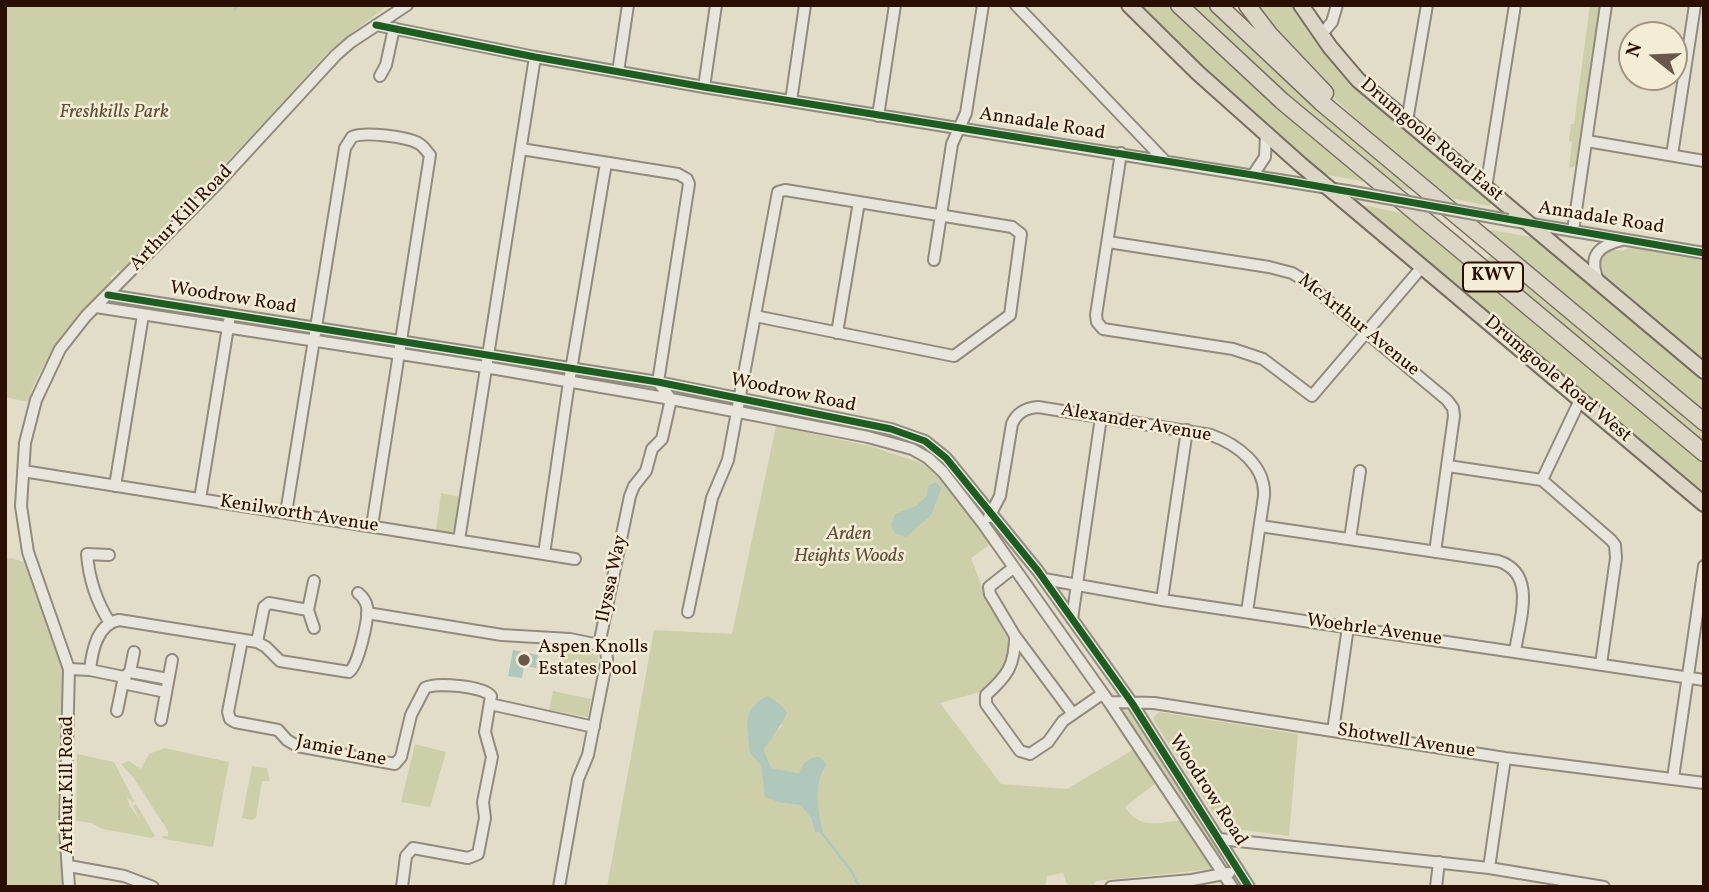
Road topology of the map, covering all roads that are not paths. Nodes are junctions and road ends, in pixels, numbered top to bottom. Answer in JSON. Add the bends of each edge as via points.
{"nodes":[{"id":1,"x":407,"y":5,"type":"edge"},
{"id":2,"x":628,"y":5,"type":"edge"},
{"id":3,"x":716,"y":5,"type":"edge"},
{"id":4,"x":805,"y":5,"type":"edge"},
{"id":5,"x":895,"y":5,"type":"edge"},
{"id":6,"x":983,"y":5,"type":"edge"},
{"id":7,"x":1016,"y":5,"type":"edge"},
{"id":8,"x":1129,"y":5,"type":"edge"},
{"id":9,"x":1179,"y":5,"type":"edge"},
{"id":10,"x":1187,"y":5,"type":"edge"},
{"id":11,"x":1218,"y":5,"type":"edge"},
{"id":12,"x":1247,"y":5,"type":"edge"},
{"id":13,"x":1301,"y":5,"type":"edge"},
{"id":14,"x":1338,"y":5,"type":"edge"},
{"id":15,"x":1427,"y":5,"type":"edge"},
{"id":16,"x":1515,"y":5,"type":"edge"},
{"id":17,"x":1606,"y":5,"type":"edge"},
{"id":18,"x":1695,"y":5,"type":"edge"},
{"id":19,"x":376,"y":25,"type":"junction"},
{"id":20,"x":394,"y":28,"type":"junction"},
{"id":21,"x":1321,"y":36,"type":"junction"},
{"id":22,"x":1222,"y":46,"type":"junction"},
{"id":23,"x":535,"y":57,"type":"junction"},
{"id":24,"x":618,"y":72,"type":"junction"},
{"id":25,"x":380,"y":76,"type":"dead end"},
{"id":26,"x":704,"y":87,"type":"junction"},
{"id":27,"x":791,"y":101,"type":"junction"},
{"id":28,"x":878,"y":116,"type":"junction"},
{"id":29,"x":1407,"y":121,"type":"junction"},
{"id":30,"x":959,"y":128,"type":"junction"},
{"id":31,"x":1266,"y":134,"type":"junction"},
{"id":32,"x":1587,"y":141,"type":"junction"},
{"id":33,"x":521,"y":149,"type":"junction"},
{"id":34,"x":1121,"y":153,"type":"junction"},
{"id":35,"x":1672,"y":155,"type":"junction"},
{"id":36,"x":1164,"y":160,"type":"junction"},
{"id":37,"x":1704,"y":161,"type":"edge"},
{"id":38,"x":606,"y":163,"type":"junction"},
{"id":39,"x":1253,"y":175,"type":"junction"},
{"id":40,"x":1418,"y":182,"type":"junction"},
{"id":41,"x":1328,"y":187,"type":"junction"},
{"id":42,"x":1486,"y":188,"type":"junction"},
{"id":43,"x":859,"y":202,"type":"junction"},
{"id":44,"x":941,"y":215,"type":"junction"},
{"id":45,"x":1528,"y":223,"type":"junction"},
{"id":46,"x":1573,"y":231,"type":"junction"},
{"id":47,"x":1626,"y":239,"type":"junction"},
{"id":48,"x":1108,"y":243,"type":"junction"},
{"id":49,"x":1704,"y":253,"type":"edge"},
{"id":50,"x":934,"y":260,"type":"dead end"},
{"id":51,"x":1422,"y":267,"type":"junction"},
{"id":52,"x":1599,"y":283,"type":"junction"},
{"id":53,"x":108,"y":295,"type":"junction"},
{"id":54,"x":96,"y":307,"type":"junction"},
{"id":55,"x":143,"y":315,"type":"junction"},
{"id":56,"x":230,"y":315,"type":"junction"},
{"id":57,"x":755,"y":316,"type":"junction"},
{"id":58,"x":315,"y":327,"type":"junction"},
{"id":59,"x":228,"y":328,"type":"junction"},
{"id":60,"x":837,"y":332,"type":"junction"},
{"id":61,"x":1367,"y":332,"type":"junction"},
{"id":62,"x":313,"y":341,"type":"junction"},
{"id":63,"x":401,"y":341,"type":"junction"},
{"id":64,"x":399,"y":354,"type":"junction"},
{"id":65,"x":487,"y":355,"type":"junction"},
{"id":66,"x":485,"y":367,"type":"junction"},
{"id":67,"x":571,"y":369,"type":"junction"},
{"id":68,"x":1704,"y":371,"type":"edge"},
{"id":69,"x":569,"y":382,"type":"junction"},
{"id":70,"x":658,"y":382,"type":"junction"},
{"id":71,"x":671,"y":399,"type":"junction"},
{"id":72,"x":740,"y":399,"type":"junction"},
{"id":73,"x":1580,"y":400,"type":"junction"},
{"id":74,"x":738,"y":412,"type":"junction"},
{"id":75,"x":1101,"y":417,"type":"junction"},
{"id":76,"x":1704,"y":422,"type":"edge"},
{"id":77,"x":1187,"y":430,"type":"junction"},
{"id":78,"x":1704,"y":453,"type":"edge"},
{"id":79,"x":1448,"y":466,"type":"junction"},
{"id":80,"x":23,"y":471,"type":"junction"},
{"id":81,"x":1360,"y":471,"type":"dead end"},
{"id":82,"x":1542,"y":480,"type":"junction"},
{"id":83,"x":116,"y":486,"type":"junction"},
{"id":84,"x":200,"y":499,"type":"junction"},
{"id":85,"x":1704,"y":504,"type":"edge"},
{"id":86,"x":991,"y":512,"type":"junction"},
{"id":87,"x":286,"y":513,"type":"junction"},
{"id":88,"x":984,"y":525,"type":"junction"},
{"id":89,"x":372,"y":526,"type":"junction"},
{"id":90,"x":1260,"y":526,"type":"junction"},
{"id":91,"x":1350,"y":539,"type":"junction"},
{"id":92,"x":459,"y":540,"type":"junction"},
{"id":93,"x":1435,"y":552,"type":"junction"},
{"id":94,"x":544,"y":554,"type":"junction"},
{"id":95,"x":109,"y":555,"type":"dead end"},
{"id":96,"x":575,"y":559,"type":"dead end"},
{"id":97,"x":1704,"y":566,"type":"edge"},
{"id":98,"x":1013,"y":568,"type":"junction"},
{"id":99,"x":1044,"y":579,"type":"junction"},
{"id":100,"x":314,"y":581,"type":"dead end"},
{"id":101,"x":1077,"y":584,"type":"junction"},
{"id":102,"x":358,"y":593,"type":"dead end"},
{"id":103,"x":1162,"y":600,"type":"junction"},
{"id":104,"x":309,"y":610,"type":"junction"},
{"id":105,"x":688,"y":612,"type":"dead end"},
{"id":106,"x":1247,"y":612,"type":"junction"},
{"id":107,"x":367,"y":613,"type":"junction"},
{"id":108,"x":1072,"y":619,"type":"junction"},
{"id":109,"x":110,"y":623,"type":"junction"},
{"id":110,"x":1348,"y":627,"type":"junction"},
{"id":111,"x":314,"y":628,"type":"dead end"},
{"id":112,"x":1015,"y":636,"type":"junction"},
{"id":113,"x":242,"y":639,"type":"junction"},
{"id":114,"x":257,"y":642,"type":"junction"},
{"id":115,"x":599,"y":645,"type":"junction"},
{"id":116,"x":134,"y":652,"type":"dead end"},
{"id":117,"x":1515,"y":652,"type":"junction"},
{"id":118,"x":172,"y":660,"type":"dead end"},
{"id":119,"x":1601,"y":664,"type":"junction"},
{"id":120,"x":69,"y":669,"type":"junction"},
{"id":121,"x":90,"y":670,"type":"junction"},
{"id":122,"x":127,"y":674,"type":"junction"},
{"id":123,"x":1688,"y":677,"type":"junction"},
{"id":124,"x":168,"y":679,"type":"junction"},
{"id":125,"x":1704,"y":680,"type":"edge"},
{"id":126,"x":166,"y":692,"type":"junction"},
{"id":127,"x":1106,"y":698,"type":"junction"},
{"id":128,"x":1132,"y":703,"type":"junction"},
{"id":129,"x":491,"y":705,"type":"junction"},
{"id":130,"x":117,"y":710,"type":"dead end"},
{"id":131,"x":1073,"y":714,"type":"junction"},
{"id":132,"x":161,"y":720,"type":"dead end"},
{"id":133,"x":594,"y":727,"type":"junction"},
{"id":134,"x":1333,"y":731,"type":"junction"},
{"id":135,"x":1505,"y":758,"type":"junction"},
{"id":136,"x":1673,"y":778,"type":"junction"},
{"id":137,"x":1704,"y":783,"type":"edge"},
{"id":138,"x":1220,"y":839,"type":"junction"},
{"id":139,"x":1439,"y":862,"type":"junction"},
{"id":140,"x":69,"y":866,"type":"junction"},
{"id":141,"x":1489,"y":868,"type":"junction"},
{"id":142,"x":1238,"y":869,"type":"junction"},
{"id":143,"x":1527,"y":874,"type":"junction"},
{"id":144,"x":1225,"y":875,"type":"junction"},
{"id":145,"x":1185,"y":884,"type":"edge"},
{"id":146,"x":1600,"y":886,"type":"edge"},
{"id":147,"x":69,"y":887,"type":"edge"},
{"id":148,"x":153,"y":887,"type":"edge"},
{"id":149,"x":402,"y":887,"type":"edge"},
{"id":150,"x":559,"y":887,"type":"edge"},
{"id":151,"x":1111,"y":887,"type":"edge"},
{"id":152,"x":1232,"y":887,"type":"edge"},
{"id":153,"x":1250,"y":887,"type":"edge"},
{"id":154,"x":1436,"y":887,"type":"edge"},
{"id":155,"x":1525,"y":887,"type":"edge"}],
"edges":[{"from":1,"to":19,"type":"street","name":"Arthur Kill Road"},
{"from":2,"to":24,"type":"street"},
{"from":3,"to":26,"type":"street"},
{"from":4,"to":27,"type":"street"},
{"from":5,"to":28,"type":"street"},
{"from":6,"to":30,"type":"street","via":[[966,113]]},
{"from":7,"to":36,"type":"street"},
{"from":8,"to":31,"type":"main road","name":"Drumgoole Road West"},
{"from":9,"to":22,"type":"highway","number":"KWV"},
{"from":10,"to":22,"type":"highway"},
{"from":11,"to":40,"type":"highway","number":"KWV","via":[[1321,103]]},
{"from":12,"to":40,"type":"highway","via":[[1325,93]]},
{"from":13,"to":21,"type":"main road","name":"Drumgoole Road East"},
{"from":14,"to":21,"type":"street"},
{"from":15,"to":29,"type":"street"},
{"from":16,"to":42,"type":"street"},
{"from":17,"to":32,"type":"street"},
{"from":18,"to":35,"type":"street"},
{"from":19,"to":20,"type":"street","name":"Annadale Road"},
{"from":19,"to":53,"type":"street","name":"Arthur Kill Road","via":[[336,55]]},
{"from":20,"to":23,"type":"street","name":"Annadale Road"},
{"from":20,"to":25,"type":"street"},
{"from":21,"to":29,"type":"main road","name":"Drumgoole Road East","via":[[1358,80]]},
{"from":22,"to":78,"type":"highway","number":"KWV"},
{"from":23,"to":24,"type":"street","name":"Annadale Road"},
{"from":23,"to":33,"type":"street"},
{"from":24,"to":26,"type":"street","name":"Annadale Road"},
{"from":26,"to":27,"type":"street","name":"Annadale Road"},
{"from":27,"to":28,"type":"street","name":"Annadale Road"},
{"from":28,"to":30,"type":"street","name":"Annadale Road"},
{"from":29,"to":42,"type":"main road","name":"Drumgoole Road East"},
{"from":30,"to":34,"type":"street","name":"Annadale Road"},
{"from":30,"to":44,"type":"street","via":[[952,144]]},
{"from":31,"to":39,"type":"street","via":[[1265,157]]},
{"from":31,"to":41,"type":"main road","name":"Drumgoole Road West"},
{"from":32,"to":35,"type":"street"},
{"from":32,"to":46,"type":"street"},
{"from":33,"to":38,"type":"street"},
{"from":33,"to":65,"type":"street"},
{"from":34,"to":36,"type":"street","name":"Annadale Road"},
{"from":34,"to":48,"type":"street"},
{"from":35,"to":37,"type":"street"},
{"from":36,"to":39,"type":"street","name":"Annadale Road"},
{"from":38,"to":67,"type":"street"},
{"from":38,"to":70,"type":"street","via":[[678,174],[689,184]]},
{"from":39,"to":41,"type":"street","name":"Annadale Road"},
{"from":40,"to":76,"type":"highway","number":"KWV"},
{"from":41,"to":45,"type":"street","name":"Annadale Road","bridge":true},
{"from":41,"to":51,"type":"main road","name":"Drumgoole Road West"},
{"from":42,"to":45,"type":"main road","name":"Drumgoole Road East"},
{"from":43,"to":44,"type":"street"},
{"from":43,"to":57,"type":"street","via":[[778,192]]},
{"from":43,"to":60,"type":"street"},
{"from":44,"to":50,"type":"street"},
{"from":44,"to":60,"type":"street","via":[[1019,230],[1010,316],[954,356]]},
{"from":45,"to":46,"type":"street","name":"Annadale Road"},
{"from":45,"to":52,"type":"main road","name":"Drumgoole Road East"},
{"from":46,"to":47,"type":"street","name":"Annadale Road"},
{"from":47,"to":49,"type":"street","name":"Annadale Road"},
{"from":47,"to":52,"type":"street","via":[[1599,250],[1593,265]]},
{"from":48,"to":61,"type":"street","name":"McArthur Avenue","via":[[1292,273]]},
{"from":48,"to":61,"type":"street","via":[[1096,315],[1099,327],[1251,354],[1312,396]]},
{"from":51,"to":61,"type":"street"},
{"from":51,"to":73,"type":"main road","name":"Drumgoole Road West"},
{"from":52,"to":68,"type":"main road","name":"Drumgoole Road East"},
{"from":53,"to":54,"type":"street","name":"Arthur Kill Road"},
{"from":53,"to":56,"type":"street","name":"Woodrow Road"},
{"from":54,"to":55,"type":"street","name":"Woodrow Road"},
{"from":54,"to":80,"type":"street","name":"Arthur Kill Road","via":[[66,341],[43,382],[30,419]]},
{"from":55,"to":59,"type":"street","name":"Woodrow Road"},
{"from":55,"to":83,"type":"street"},
{"from":56,"to":58,"type":"street","name":"Woodrow Road"},
{"from":56,"to":59,"type":"street"},
{"from":57,"to":60,"type":"street"},
{"from":57,"to":72,"type":"street"},
{"from":58,"to":62,"type":"street"},
{"from":58,"to":63,"type":"street","name":"Woodrow Road"},
{"from":58,"to":63,"type":"street","via":[[345,148],[352,137],[365,134],[416,142],[429,155],[429,166]]},
{"from":59,"to":62,"type":"street","name":"Woodrow Road"},
{"from":59,"to":84,"type":"street"},
{"from":61,"to":79,"type":"street","name":"McArthur Avenue","via":[[1451,404],[1454,416]]},
{"from":62,"to":64,"type":"street","name":"Woodrow Road"},
{"from":62,"to":87,"type":"street"},
{"from":63,"to":64,"type":"street"},
{"from":63,"to":65,"type":"street","name":"Woodrow Road"},
{"from":64,"to":66,"type":"street","name":"Woodrow Road"},
{"from":64,"to":89,"type":"street"},
{"from":65,"to":66,"type":"street"},
{"from":65,"to":67,"type":"street","name":"Woodrow Road"},
{"from":66,"to":69,"type":"street","name":"Woodrow Road"},
{"from":66,"to":92,"type":"street"},
{"from":67,"to":69,"type":"street"},
{"from":67,"to":70,"type":"street","name":"Woodrow Road"},
{"from":69,"to":71,"type":"street","name":"Woodrow Road"},
{"from":69,"to":94,"type":"street"},
{"from":70,"to":71,"type":"street"},
{"from":70,"to":72,"type":"street","name":"Woodrow Road"},
{"from":71,"to":74,"type":"street","name":"Woodrow Road"},
{"from":71,"to":115,"type":"street","name":"Ilyssa Way","via":[[663,439],[652,449],[646,471],[630,496]]},
{"from":72,"to":74,"type":"street"},
{"from":72,"to":86,"type":"street","name":"Woodrow Road","via":[[891,429],[925,441],[946,458]]},
{"from":73,"to":82,"type":"street"},
{"from":73,"to":85,"type":"main road","name":"Drumgoole Road West"},
{"from":74,"to":88,"type":"street","name":"Woodrow Road","via":[[912,449],[943,472]]},
{"from":74,"to":105,"type":"street","via":[[728,460],[712,498]]},
{"from":75,"to":77,"type":"street","name":"Alexander Avenue"},
{"from":75,"to":86,"type":"street","name":"Alexander Avenue","via":[[1038,407],[1018,414],[1010,428],[1000,496]]},
{"from":75,"to":101,"type":"street"},
{"from":77,"to":90,"type":"street","name":"Alexander Avenue","via":[[1223,440],[1260,471],[1265,487]]},
{"from":77,"to":103,"type":"street"},
{"from":79,"to":82,"type":"street"},
{"from":79,"to":93,"type":"street","name":"McArthur Avenue"},
{"from":80,"to":83,"type":"street","name":"Kenilworth Avenue"},
{"from":80,"to":120,"type":"street","name":"Arthur Kill Road","via":[[21,506],[27,552]]},
{"from":81,"to":91,"type":"street"},
{"from":82,"to":119,"type":"street","via":[[1615,545]]},
{"from":83,"to":84,"type":"street","name":"Kenilworth Avenue"},
{"from":84,"to":87,"type":"street","name":"Kenilworth Avenue"},
{"from":86,"to":88,"type":"street","name":"Alexander Avenue"},
{"from":86,"to":99,"type":"street","name":"Woodrow Road"},
{"from":87,"to":89,"type":"street","name":"Kenilworth Avenue"},
{"from":88,"to":98,"type":"street","name":"Woodrow Road"},
{"from":89,"to":92,"type":"street","name":"Kenilworth Avenue"},
{"from":90,"to":91,"type":"street"},
{"from":90,"to":106,"type":"street","name":"Alexander Avenue"},
{"from":91,"to":93,"type":"street"},
{"from":92,"to":94,"type":"street","name":"Kenilworth Avenue"},
{"from":93,"to":117,"type":"street","via":[[1498,561],[1515,569],[1523,591]]},
{"from":94,"to":96,"type":"street","name":"Kenilworth Avenue"},
{"from":95,"to":109,"type":"street","via":[[87,554],[90,581]]},
{"from":97,"to":123,"type":"street"},
{"from":98,"to":112,"type":"street","via":[[991,584],[989,591]]},
{"from":98,"to":127,"type":"street","name":"Woodrow Road"},
{"from":99,"to":101,"type":"street","name":"Woehrle Avenue"},
{"from":99,"to":108,"type":"street","name":"Woodrow Road"},
{"from":100,"to":104,"type":"street"},
{"from":101,"to":103,"type":"street","name":"Woehrle Avenue"},
{"from":101,"to":108,"type":"street"},
{"from":102,"to":107,"type":"street"},
{"from":103,"to":106,"type":"street","name":"Woehrle Avenue"},
{"from":104,"to":111,"type":"street"},
{"from":104,"to":114,"type":"street","via":[[269,603],[264,607]]},
{"from":106,"to":110,"type":"street","name":"Woehrle Avenue"},
{"from":107,"to":114,"type":"street","via":[[356,663],[349,672],[280,660]]},
{"from":107,"to":115,"type":"street"},
{"from":108,"to":128,"type":"street","name":"Woodrow Road"},
{"from":109,"to":113,"type":"street","via":[[125,621]]},
{"from":109,"to":121,"type":"street","via":[[95,644]]},
{"from":110,"to":117,"type":"street","name":"Woehrle Avenue"},
{"from":110,"to":134,"type":"street"},
{"from":112,"to":131,"type":"street"},
{"from":112,"to":131,"type":"street","via":[[1008,673],[985,701],[1020,751],[1033,753]]},
{"from":113,"to":114,"type":"street"},
{"from":113,"to":129,"type":"street","name":"Jamie Lane","via":[[230,719],[278,730],[297,746],[395,764],[425,688],[485,690]]},
{"from":115,"to":133,"type":"street","name":"Ilyssa Way","via":[[606,650],[607,659]]},
{"from":116,"to":122,"type":"street"},
{"from":117,"to":119,"type":"street","name":"Woehrle Avenue"},
{"from":118,"to":124,"type":"street"},
{"from":119,"to":123,"type":"street","name":"Woehrle Avenue"},
{"from":120,"to":121,"type":"street"},
{"from":120,"to":140,"type":"street","name":"Arthur Kill Road","via":[[65,828]]},
{"from":121,"to":122,"type":"street"},
{"from":122,"to":124,"type":"street"},
{"from":122,"to":126,"type":"street","via":[[127,684]]},
{"from":122,"to":130,"type":"street"},
{"from":123,"to":125,"type":"street","name":"Woehrle Avenue"},
{"from":123,"to":136,"type":"street"},
{"from":124,"to":126,"type":"street"},
{"from":126,"to":132,"type":"street"},
{"from":127,"to":128,"type":"street","name":"Shotwell Avenue"},
{"from":127,"to":131,"type":"street"},
{"from":127,"to":144,"type":"street","name":"Woodrow Road"},
{"from":128,"to":134,"type":"street","name":"Shotwell Avenue"},
{"from":128,"to":138,"type":"street","name":"Woodrow Road"},
{"from":129,"to":133,"type":"street"},
{"from":129,"to":149,"type":"street","via":[[485,732],[492,757],[478,854],[468,858],[413,848],[406,856]]},
{"from":133,"to":150,"type":"street","name":"Ilyssa Way","via":[[578,779]]},
{"from":134,"to":135,"type":"street","name":"Shotwell Avenue"},
{"from":135,"to":136,"type":"street","name":"Shotwell Avenue"},
{"from":135,"to":141,"type":"street"},
{"from":136,"to":137,"type":"street","name":"Shotwell Avenue"},
{"from":138,"to":139,"type":"street"},
{"from":138,"to":142,"type":"street","name":"Woodrow Road"},
{"from":139,"to":141,"type":"street"},
{"from":139,"to":154,"type":"street"},
{"from":140,"to":147,"type":"street","name":"Arthur Kill Road"},
{"from":140,"to":148,"type":"street","via":[[124,876]]},
{"from":141,"to":143,"type":"street"},
{"from":142,"to":144,"type":"street"},
{"from":142,"to":153,"type":"street","name":"Woodrow Road"},
{"from":143,"to":146,"type":"street"},
{"from":143,"to":155,"type":"street"},
{"from":144,"to":145,"type":"street"},
{"from":144,"to":152,"type":"street","name":"Woodrow Road"},
{"from":145,"to":151,"type":"street"}]}
